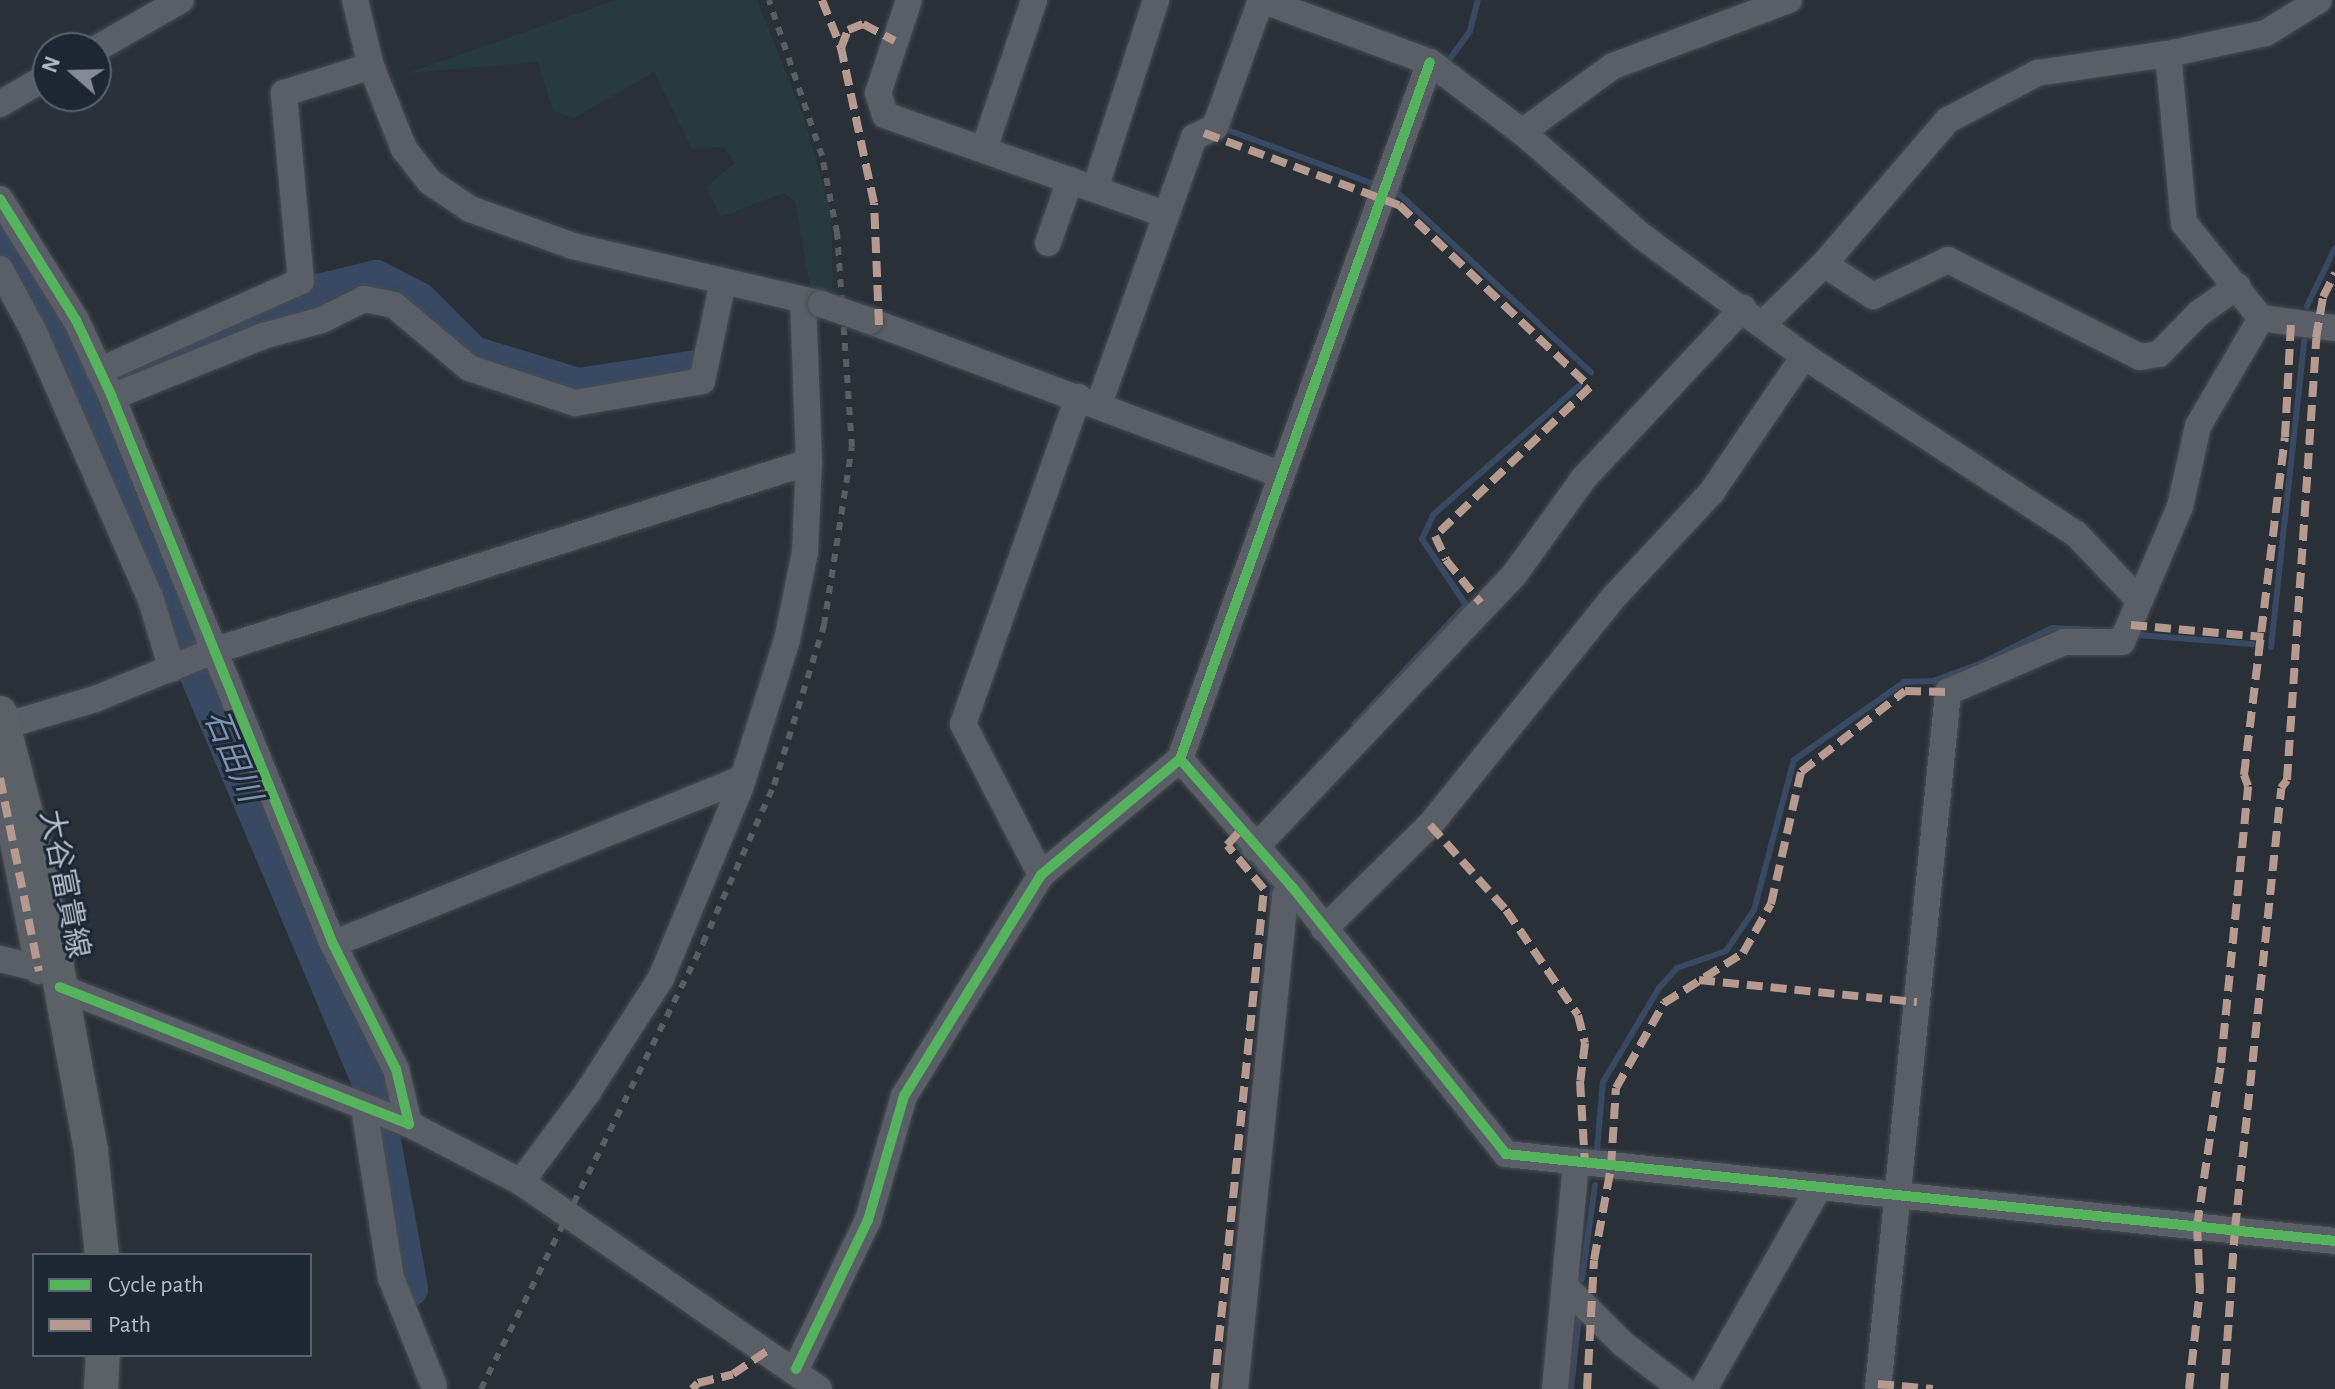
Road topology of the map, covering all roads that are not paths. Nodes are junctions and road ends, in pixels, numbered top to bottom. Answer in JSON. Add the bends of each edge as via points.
{"nodes":[{"id":1,"x":181,"y":0,"type":"edge"},
{"id":2,"x":355,"y":0,"type":"edge"},
{"id":3,"x":909,"y":0,"type":"edge"},
{"id":4,"x":1034,"y":0,"type":"edge"},
{"id":5,"x":1156,"y":0,"type":"edge"},
{"id":6,"x":1262,"y":0,"type":"edge"},
{"id":7,"x":1789,"y":0,"type":"edge"},
{"id":8,"x":2319,"y":0,"type":"edge"},
{"id":9,"x":112,"y":40,"type":"edge"},
{"id":10,"x":2168,"y":54,"type":"junction"},
{"id":11,"x":1430,"y":62,"type":"junction"},
{"id":12,"x":371,"y":66,"type":"junction"},
{"id":13,"x":32,"y":85,"type":"edge"},
{"id":14,"x":0,"y":104,"type":"edge"},
{"id":15,"x":1522,"y":132,"type":"junction"},
{"id":16,"x":984,"y":149,"type":"junction"},
{"id":17,"x":1082,"y":184,"type":"junction"},
{"id":18,"x":0,"y":199,"type":"edge"},
{"id":19,"x":1165,"y":214,"type":"junction"},
{"id":20,"x":1048,"y":243,"type":"dead end"},
{"id":21,"x":1824,"y":264,"type":"junction"},
{"id":22,"x":0,"y":269,"type":"edge"},
{"id":23,"x":723,"y":281,"type":"junction"},
{"id":24,"x":2238,"y":286,"type":"junction"},
{"id":25,"x":812,"y":302,"type":"junction"},
{"id":26,"x":1754,"y":316,"type":"junction"},
{"id":27,"x":2261,"y":318,"type":"junction"},
{"id":28,"x":2335,"y":328,"type":"edge"},
{"id":29,"x":1804,"y":356,"type":"junction"},
{"id":30,"x":99,"y":371,"type":"junction"},
{"id":31,"x":112,"y":397,"type":"junction"},
{"id":32,"x":1089,"y":401,"type":"junction"},
{"id":33,"x":809,"y":462,"type":"junction"},
{"id":34,"x":1281,"y":475,"type":"junction"},
{"id":35,"x":2139,"y":600,"type":"junction"},
{"id":36,"x":213,"y":651,"type":"junction"},
{"id":37,"x":176,"y":667,"type":"junction"},
{"id":38,"x":2,"y":719,"type":"edge"},
{"id":39,"x":1180,"y":759,"type":"junction"},
{"id":40,"x":0,"y":778,"type":"edge"},
{"id":41,"x":743,"y":778,"type":"junction"},
{"id":42,"x":1255,"y":848,"type":"junction"},
{"id":43,"x":1041,"y":875,"type":"junction"},
{"id":44,"x":1293,"y":888,"type":"junction"},
{"id":45,"x":1324,"y":929,"type":"junction"},
{"id":46,"x":333,"y":944,"type":"junction"},
{"id":47,"x":0,"y":959,"type":"edge"},
{"id":48,"x":48,"y":963,"type":"junction"},
{"id":49,"x":364,"y":1108,"type":"junction"},
{"id":50,"x":402,"y":1122,"type":"junction"},
{"id":51,"x":1576,"y":1163,"type":"junction"},
{"id":52,"x":521,"y":1182,"type":"junction"},
{"id":53,"x":1819,"y":1187,"type":"junction"},
{"id":54,"x":1898,"y":1195,"type":"junction"},
{"id":55,"x":2335,"y":1241,"type":"edge"},
{"id":56,"x":102,"y":1253,"type":"edge"},
{"id":57,"x":1566,"y":1287,"type":"junction"},
{"id":58,"x":103,"y":1357,"type":"edge"},
{"id":59,"x":796,"y":1369,"type":"junction"},
{"id":60,"x":434,"y":1386,"type":"dead end"},
{"id":61,"x":101,"y":1389,"type":"edge"},
{"id":62,"x":819,"y":1389,"type":"edge"},
{"id":63,"x":1235,"y":1389,"type":"edge"},
{"id":64,"x":1555,"y":1389,"type":"edge"},
{"id":65,"x":1682,"y":1389,"type":"edge"},
{"id":66,"x":1704,"y":1389,"type":"edge"},
{"id":67,"x":1878,"y":1389,"type":"edge"}],
"edges":[{"from":1,"to":9,"type":"street"},
{"from":2,"to":12,"type":"street"},
{"from":3,"to":16,"type":"street","via":[[878,93],[885,115]]},
{"from":4,"to":16,"type":"street"},
{"from":5,"to":17,"type":"street"},
{"from":6,"to":11,"type":"street"},
{"from":6,"to":19,"type":"street","via":[[1215,127],[1194,137]]},
{"from":7,"to":15,"type":"street","via":[[1613,66]]},
{"from":8,"to":10,"type":"street","via":[[2266,33]]},
{"from":10,"to":21,"type":"street","via":[[2037,73],[1948,120]]},
{"from":10,"to":24,"type":"street","via":[[2184,223]]},
{"from":11,"to":15,"type":"street"},
{"from":11,"to":34,"type":"street"},
{"from":12,"to":23,"type":"street","via":[[404,149],[430,182],[470,209],[573,246]]},
{"from":12,"to":30,"type":"street","via":[[284,93],[301,281]]},
{"from":13,"to":14,"type":"street"},
{"from":15,"to":26,"type":"street","via":[[1643,237]]},
{"from":16,"to":17,"type":"street"},
{"from":17,"to":19,"type":"street"},
{"from":17,"to":20,"type":"street"},
{"from":18,"to":30,"type":"street","via":[[76,320]]},
{"from":19,"to":32,"type":"street"},
{"from":21,"to":24,"type":"street","via":[[1873,296],[1948,260],[2140,357],[2159,354],[2199,313]]},
{"from":21,"to":26,"type":"street"},
{"from":22,"to":37,"type":"street","via":[[34,332]]},
{"from":23,"to":25,"type":"street"},
{"from":23,"to":31,"type":"street","via":[[702,381],[575,403],[469,368],[394,305],[364,299],[322,320],[263,336]]},
{"from":24,"to":27,"type":"street"},
{"from":25,"to":32,"type":"street","bridge":true},
{"from":25,"to":33,"type":"street"},
{"from":26,"to":29,"type":"street"},
{"from":26,"to":42,"type":"street","via":[[1584,478],[1514,575]]},
{"from":27,"to":28,"type":"street"},
{"from":27,"to":35,"type":"street","via":[[2198,426],[2180,507]]},
{"from":29,"to":35,"type":"street","via":[[2075,533]]},
{"from":29,"to":45,"type":"street","via":[[1711,493],[1613,598],[1430,825]]},
{"from":30,"to":31,"type":"street"},
{"from":31,"to":36,"type":"street"},
{"from":32,"to":34,"type":"street"},
{"from":32,"to":43,"type":"street","via":[[963,724]]},
{"from":33,"to":36,"type":"street"},
{"from":33,"to":41,"type":"street","via":[[805,552],[787,640]]},
{"from":34,"to":39,"type":"street"},
{"from":35,"to":54,"type":"street","via":[[2122,642],[2064,642],[1948,692]]},
{"from":36,"to":37,"type":"street"},
{"from":36,"to":46,"type":"street"},
{"from":37,"to":38,"type":"street","via":[[95,699]]},
{"from":38,"to":48,"type":"main road","name":"大谷富貴線","via":[[35,848]]},
{"from":39,"to":42,"type":"street"},
{"from":39,"to":43,"type":"street"},
{"from":40,"to":48,"type":"street"},
{"from":41,"to":46,"type":"street"},
{"from":41,"to":52,"type":"street","via":[[661,978],[587,1093]]},
{"from":42,"to":44,"type":"street"},
{"from":43,"to":59,"type":"street","via":[[904,1096],[868,1220]]},
{"from":44,"to":45,"type":"street"},
{"from":44,"to":63,"type":"street","via":[[1285,896]]},
{"from":45,"to":51,"type":"street","via":[[1506,1154]]},
{"from":46,"to":50,"type":"street","via":[[396,1069]]},
{"from":47,"to":48,"type":"street"},
{"from":48,"to":49,"type":"street"},
{"from":48,"to":56,"type":"main road","name":"大谷富貴線","via":[[91,1151]]},
{"from":49,"to":50,"type":"street"},
{"from":49,"to":60,"type":"street","via":[[391,1278]]},
{"from":50,"to":52,"type":"street"},
{"from":51,"to":53,"type":"street"},
{"from":51,"to":57,"type":"street"},
{"from":52,"to":59,"type":"street"},
{"from":53,"to":54,"type":"street"},
{"from":53,"to":66,"type":"street"},
{"from":54,"to":55,"type":"street"},
{"from":54,"to":67,"type":"street"},
{"from":57,"to":64,"type":"street"},
{"from":57,"to":65,"type":"street","via":[[1623,1344]]},
{"from":58,"to":61,"type":"main road"},
{"from":59,"to":62,"type":"street"}]}
